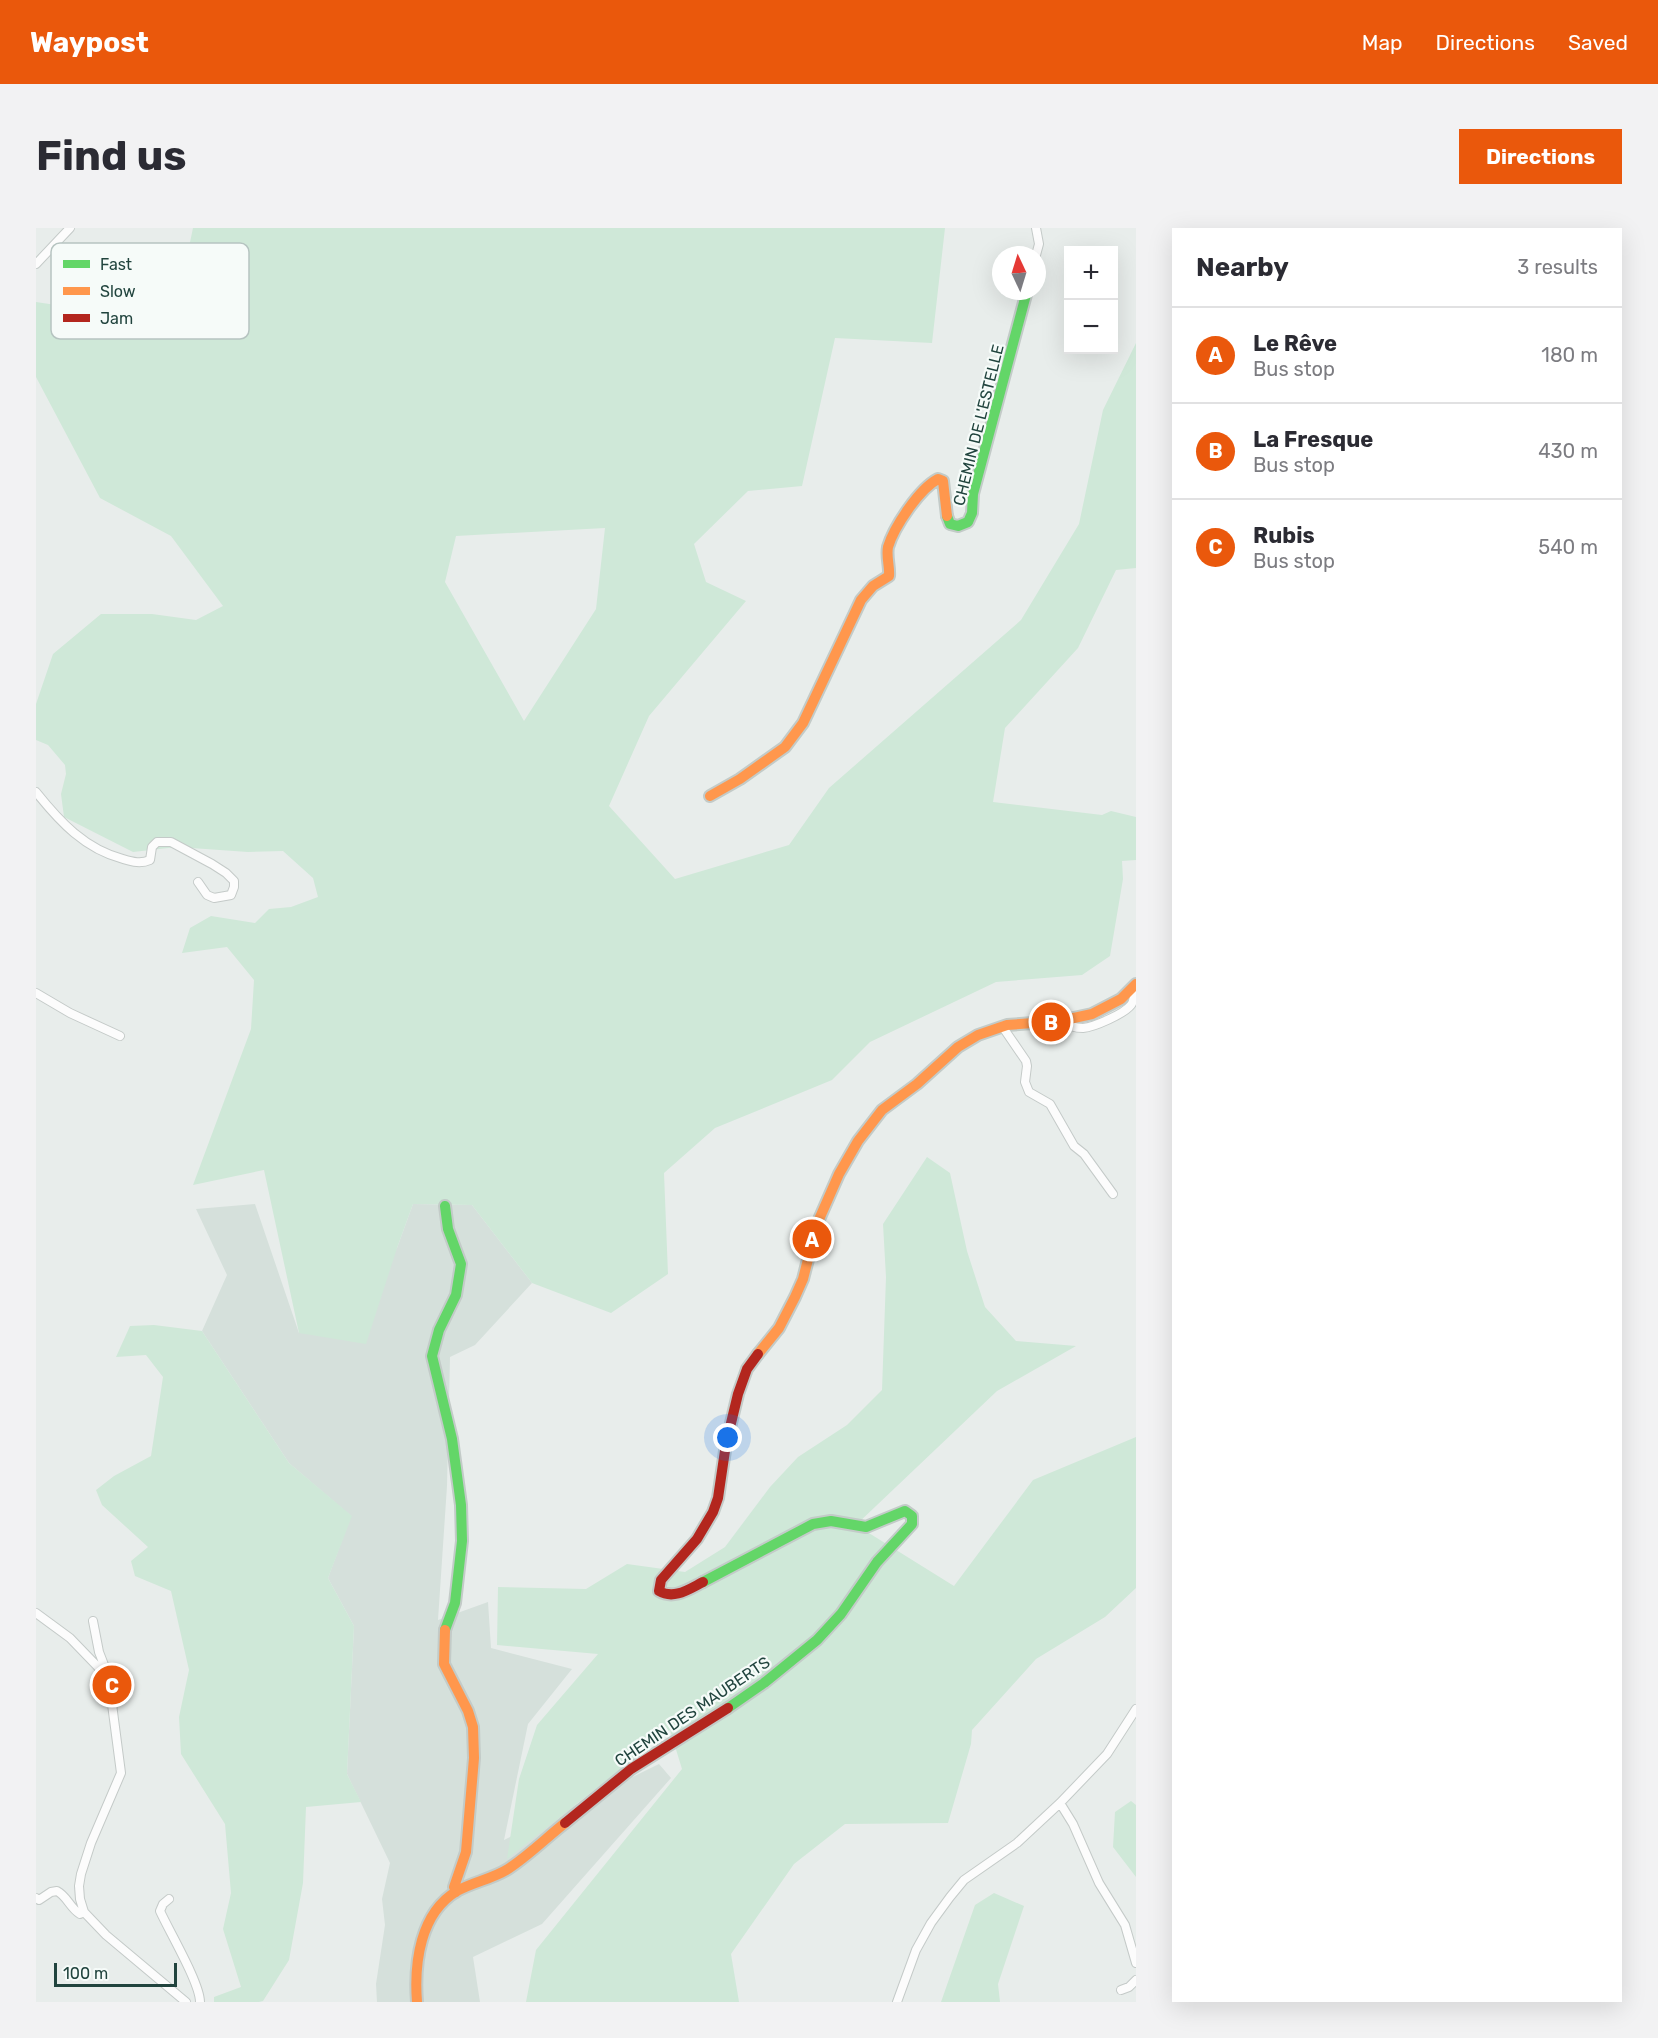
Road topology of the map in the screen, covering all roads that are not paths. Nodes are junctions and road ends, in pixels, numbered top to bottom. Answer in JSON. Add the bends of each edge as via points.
{"nodes":[{"id":1,"x":70,"y":228,"type":"edge"},
{"id":2,"x":1036,"y":228,"type":"edge"},
{"id":3,"x":56,"y":243,"type":"edge"},
{"id":4,"x":1038,"y":246,"type":"edge"},
{"id":5,"x":51,"y":248,"type":"edge"},
{"id":6,"x":36,"y":264,"type":"edge"},
{"id":7,"x":1025,"y":300,"type":"edge"},
{"id":8,"x":36,"y":792,"type":"edge"},
{"id":9,"x":710,"y":796,"type":"dead end"},
{"id":10,"x":198,"y":882,"type":"dead end"},
{"id":11,"x":1135,"y":986,"type":"edge"},
{"id":12,"x":36,"y":993,"type":"edge"},
{"id":13,"x":1002,"y":1026,"type":"junction"},
{"id":14,"x":120,"y":1036,"type":"dead end"},
{"id":15,"x":1113,"y":1194,"type":"dead end"},
{"id":16,"x":445,"y":1206,"type":"dead end"},
{"id":17,"x":36,"y":1613,"type":"edge"},
{"id":18,"x":93,"y":1622,"type":"dead end"},
{"id":19,"x":106,"y":1679,"type":"junction"},
{"id":20,"x":1136,"y":1709,"type":"edge"},
{"id":21,"x":1060,"y":1803,"type":"junction"},
{"id":22,"x":456,"y":1892,"type":"junction"},
{"id":23,"x":36,"y":1898,"type":"edge"},
{"id":24,"x":169,"y":1899,"type":"dead end"},
{"id":25,"x":84,"y":1912,"type":"junction"},
{"id":26,"x":1136,"y":1963,"type":"edge"},
{"id":27,"x":1136,"y":1980,"type":"edge"},
{"id":28,"x":1121,"y":1990,"type":"dead end"},
{"id":29,"x":186,"y":2002,"type":"edge"},
{"id":30,"x":200,"y":2002,"type":"edge"},
{"id":31,"x":417,"y":2002,"type":"edge"},
{"id":32,"x":897,"y":2002,"type":"edge"}],
"edges":[{"from":1,"to":3,"type":"street"},
{"from":2,"to":4,"type":"street"},
{"from":5,"to":6,"type":"street"},
{"from":7,"to":9,"type":"street","name":"CHEMIN DE L'ESTELLE","via":[[968,522],[951,524],[945,510],[943,482],[930,482],[906,514],[888,548],[889,576],[861,600],[803,723],[785,747]]},
{"from":8,"to":10,"type":"street","via":[[57,818],[92,848],[143,863],[150,860],[157,842],[171,842],[226,873],[234,887],[231,895],[214,898]]},
{"from":11,"to":13,"type":"street","name":"CHEMIN DES MAUBERTS","via":[[1108,1007],[1076,1018]]},
{"from":12,"to":14,"type":"street"},
{"from":13,"to":15,"type":"street","via":[[1026,1061],[1025,1082],[1029,1092],[1050,1104],[1074,1146]]},
{"from":13,"to":22,"type":"street","name":"CHEMIN DES MAUBERTS","via":[[948,1054],[878,1114],[859,1141],[822,1209],[799,1290],[772,1338],[752,1359],[745,1373],[714,1510],[691,1547],[661,1580],[659,1591],[666,1595],[682,1593],[813,1524],[831,1521],[866,1527],[905,1511],[912,1516],[912,1524],[877,1562],[829,1629],[788,1665],[711,1720],[630,1769],[508,1869]]},
{"from":16,"to":22,"type":"street","via":[[448,1229],[461,1264],[456,1295],[439,1330],[432,1356],[452,1439],[462,1542],[454,1603],[445,1630],[444,1664],[473,1726],[474,1758],[466,1852],[454,1887]]},
{"from":17,"to":19,"type":"street","via":[[70,1638]]},
{"from":18,"to":19,"type":"street"},
{"from":19,"to":25,"type":"street","via":[[121,1773],[81,1874]]},
{"from":20,"to":21,"type":"street","via":[[1107,1754]]},
{"from":21,"to":26,"type":"street","via":[[1099,1883],[1125,1925]]},
{"from":21,"to":32,"type":"street","via":[[1017,1843],[964,1880],[916,1950]]},
{"from":22,"to":31,"type":"street","via":[[439,1907],[420,1947],[416,1961]]},
{"from":23,"to":25,"type":"street","via":[[57,1891],[75,1911]]},
{"from":24,"to":30,"type":"street","via":[[160,1911]]},
{"from":25,"to":29,"type":"street"},
{"from":27,"to":28,"type":"street"}]}
